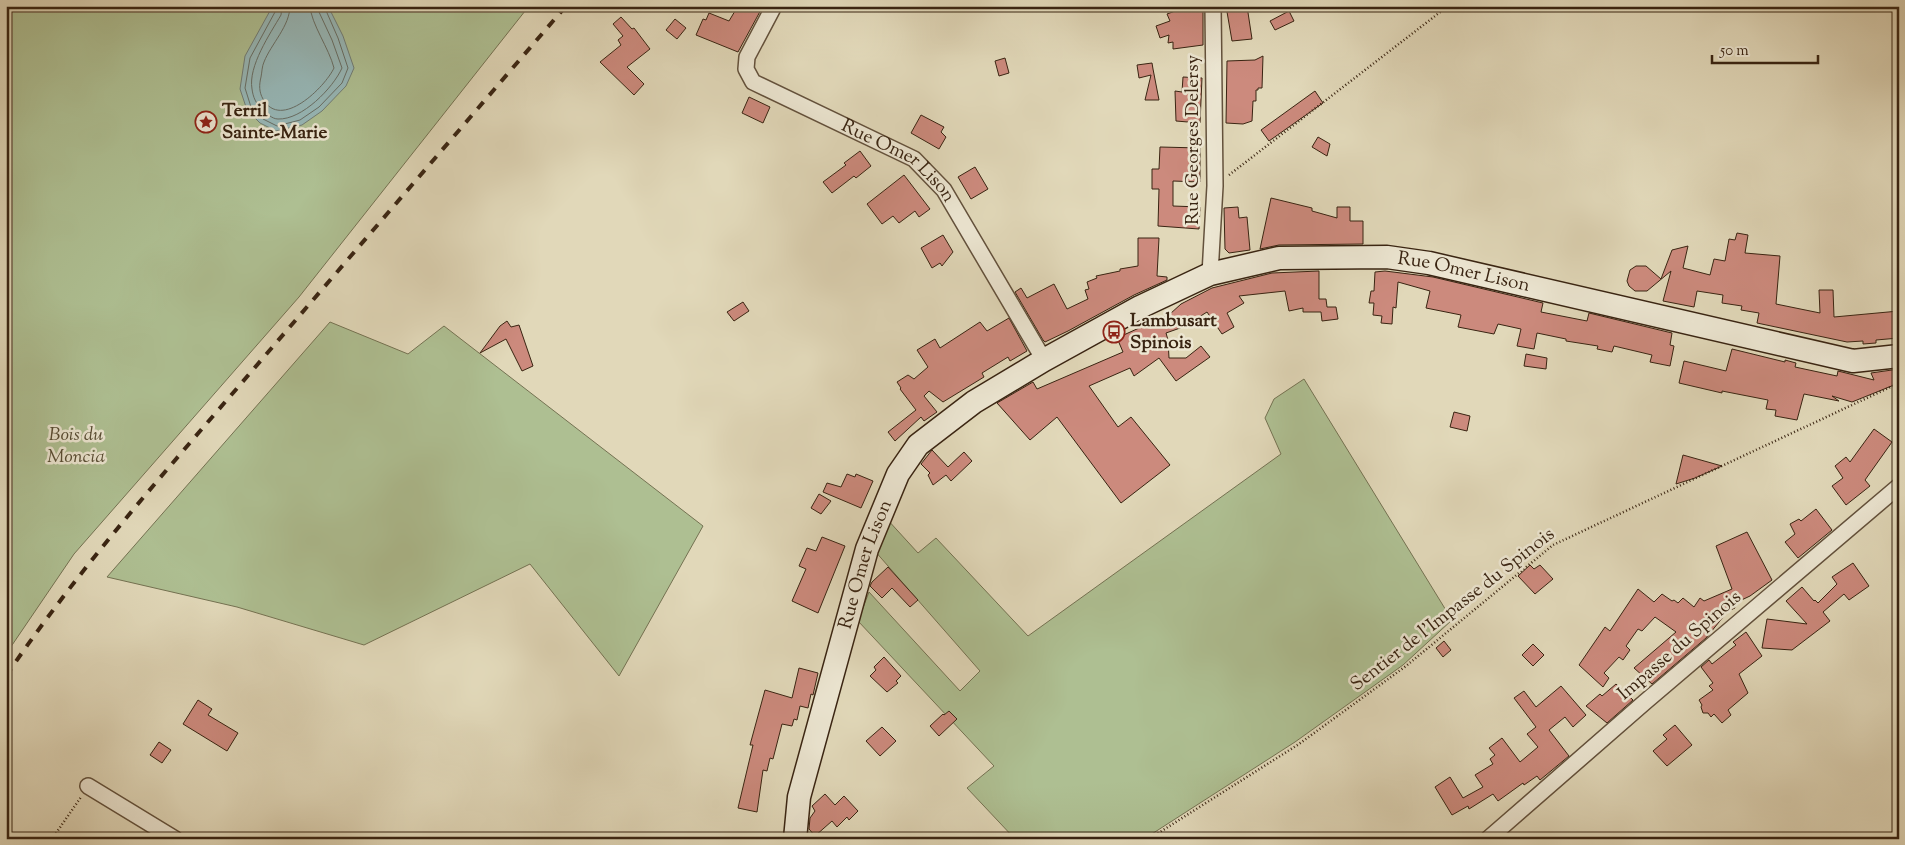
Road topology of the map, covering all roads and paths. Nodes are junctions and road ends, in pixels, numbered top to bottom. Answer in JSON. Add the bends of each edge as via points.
{"nodes":[{"id":1,"x":774,"y":6,"type":"edge"},
{"id":2,"x":1213,"y":6,"type":"edge"},
{"id":3,"x":1448,"y":6,"type":"edge"},
{"id":4,"x":1215,"y":186,"type":"junction"},
{"id":5,"x":1210,"y":274,"type":"junction"},
{"id":6,"x":1899,"y":356,"type":"edge"},
{"id":7,"x":1044,"y":360,"type":"junction"},
{"id":8,"x":1899,"y":383,"type":"edge"},
{"id":9,"x":1899,"y":486,"type":"edge"},
{"id":10,"x":88,"y":786,"type":"joint"},
{"id":11,"x":52,"y":839,"type":"edge"},
{"id":12,"x":175,"y":839,"type":"edge"},
{"id":13,"x":795,"y":839,"type":"edge"},
{"id":14,"x":1149,"y":839,"type":"edge"},
{"id":15,"x":1488,"y":839,"type":"edge"}],
"edges":[{"from":1,"to":7,"type":"street","name":"Rue Omer Lison","via":[[747,57],[746,69],[752,82],[914,158],[944,190]]},
{"from":2,"to":4,"type":"street","name":"Rue Georges Delersy"},
{"from":3,"to":4,"type":"path"},
{"from":4,"to":5,"type":"street","name":"Rue Georges Delersy"},
{"from":5,"to":6,"type":"street","name":"Rue Omer Lison","via":[[1279,258],[1386,257],[1428,263],[1853,361]]},
{"from":5,"to":7,"type":"street","name":"Rue Omer Lison","via":[[1140,307]]},
{"from":7,"to":13,"type":"street","name":"Rue Omer Lison","via":[[974,402],[918,445],[898,474],[867,549],[799,797]]},
{"from":8,"to":14,"type":"path","name":"Sentier de l'Impasse du Spinois","via":[[1553,546],[1406,666],[1299,744]]},
{"from":9,"to":15,"type":"street","name":"Impasse du Spinois"},
{"from":10,"to":11,"type":"path"},
{"from":10,"to":12,"type":"street"}]}
